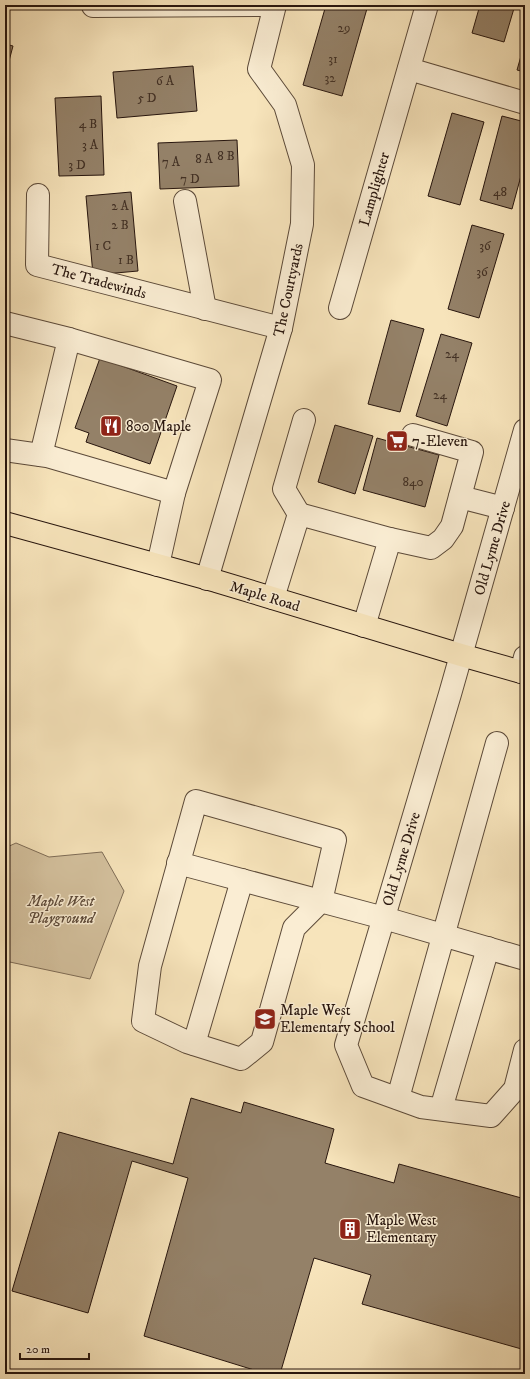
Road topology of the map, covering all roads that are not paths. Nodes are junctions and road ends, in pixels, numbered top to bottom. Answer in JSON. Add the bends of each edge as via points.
{"nodes":[{"id":1,"x":275,"y":5,"type":"edge"},
{"id":2,"x":427,"y":5,"type":"edge"},
{"id":3,"x":93,"y":6,"type":"dead end"},
{"id":4,"x":409,"y":69,"type":"junction"},
{"id":5,"x":525,"y":103,"type":"edge"},
{"id":6,"x":38,"y":194,"type":"dead end"},
{"id":7,"x":185,"y":201,"type":"dead end"},
{"id":8,"x":340,"y":308,"type":"dead end"},
{"id":9,"x":205,"y":309,"type":"junction"},
{"id":10,"x":5,"y":323,"type":"edge"},
{"id":11,"x":281,"y":328,"type":"junction"},
{"id":12,"x":69,"y":339,"type":"junction"},
{"id":13,"x":304,"y":420,"type":"dead end"},
{"id":14,"x":525,"y":430,"type":"edge"},
{"id":15,"x":413,"y":435,"type":"dead end"},
{"id":16,"x":5,"y":450,"type":"edge"},
{"id":17,"x":41,"y":455,"type":"junction"},
{"id":18,"x":517,"y":488,"type":"edge"},
{"id":19,"x":174,"y":493,"type":"junction"},
{"id":20,"x":460,"y":496,"type":"junction"},
{"id":21,"x":503,"y":508,"type":"junction"},
{"id":22,"x":298,"y":514,"type":"junction"},
{"id":23,"x":5,"y":523,"type":"edge"},
{"id":24,"x":390,"y":539,"type":"junction"},
{"id":25,"x":158,"y":565,"type":"junction"},
{"id":26,"x":206,"y":578,"type":"junction"},
{"id":27,"x":273,"y":598,"type":"junction"},
{"id":28,"x":364,"y":626,"type":"junction"},
{"id":29,"x":461,"y":655,"type":"junction"},
{"id":30,"x":524,"y":667,"type":"edge"},
{"id":31,"x":497,"y":743,"type":"dead end"},
{"id":32,"x":178,"y":863,"type":"junction"},
{"id":33,"x":242,"y":880,"type":"junction"},
{"id":34,"x":321,"y":901,"type":"junction"},
{"id":35,"x":384,"y":918,"type":"junction"},
{"id":36,"x":444,"y":935,"type":"junction"},
{"id":37,"x":488,"y":948,"type":"junction"},
{"id":38,"x":525,"y":959,"type":"edge"},
{"id":39,"x":194,"y":1044,"type":"junction"},
{"id":40,"x":525,"y":1050,"type":"edge"},
{"id":41,"x":398,"y":1098,"type":"junction"},
{"id":42,"x":441,"y":1109,"type":"junction"}],
"edges":[{"from":1,"to":3,"type":"street","name":"The Courtyards"},
{"from":1,"to":11,"type":"street","name":"The Courtyards","via":[[259,69],[285,105],[303,165],[302,224]]},
{"from":2,"to":4,"type":"street","name":"Lamplighter"},
{"from":4,"to":5,"type":"street"},
{"from":4,"to":8,"type":"street","name":"Lamplighter"},
{"from":6,"to":9,"type":"street","name":"The Tradewinds","via":[[37,265]]},
{"from":7,"to":9,"type":"street"},
{"from":9,"to":11,"type":"street","name":"The Tradewinds"},
{"from":10,"to":12,"type":"street"},
{"from":11,"to":26,"type":"street","name":"The Courtyards"},
{"from":12,"to":17,"type":"street"},
{"from":12,"to":19,"type":"street","via":[[210,380]]},
{"from":13,"to":22,"type":"street","via":[[284,489]]},
{"from":14,"to":18,"type":"street","name":"Old Lyme Drive"},
{"from":15,"to":20,"type":"street","via":[[472,452]]},
{"from":16,"to":17,"type":"street"},
{"from":17,"to":19,"type":"street"},
{"from":18,"to":21,"type":"street","name":"Old Lyme Drive"},
{"from":19,"to":25,"type":"street"},
{"from":20,"to":21,"type":"street"},
{"from":20,"to":24,"type":"street","via":[[452,526],[443,539],[431,548]]},
{"from":21,"to":29,"type":"street","name":"Old Lyme Drive"},
{"from":22,"to":24,"type":"street"},
{"from":22,"to":27,"type":"street"},
{"from":23,"to":25,"type":"main road","name":"Maple Road"},
{"from":24,"to":28,"type":"street"},
{"from":25,"to":26,"type":"main road","name":"Maple Road"},
{"from":26,"to":27,"type":"main road","name":"Maple Road"},
{"from":27,"to":28,"type":"main road","name":"Maple Road"},
{"from":28,"to":29,"type":"main road","name":"Maple Road"},
{"from":29,"to":30,"type":"main road","name":"Maple Road"},
{"from":29,"to":35,"type":"street","name":"Old Lyme Drive"},
{"from":31,"to":36,"type":"street"},
{"from":32,"to":33,"type":"street"},
{"from":32,"to":34,"type":"street","via":[[196,801],[335,840]]},
{"from":32,"to":39,"type":"street","via":[[150,966],[143,1021]]},
{"from":33,"to":34,"type":"street"},
{"from":33,"to":39,"type":"street"},
{"from":34,"to":35,"type":"street"},
{"from":34,"to":39,"type":"street","via":[[294,928],[262,1042],[241,1059]]},
{"from":35,"to":36,"type":"street"},
{"from":35,"to":41,"type":"street","name":"Old Lyme Drive","via":[[346,1046],[363,1086]]},
{"from":36,"to":37,"type":"street"},
{"from":36,"to":41,"type":"street"},
{"from":37,"to":38,"type":"street"},
{"from":37,"to":42,"type":"street"},
{"from":40,"to":42,"type":"street","name":"Old Lyme Drive","via":[[515,1088],[491,1116]]},
{"from":41,"to":42,"type":"street","name":"Old Lyme Drive","via":[[421,1107]]}]}
